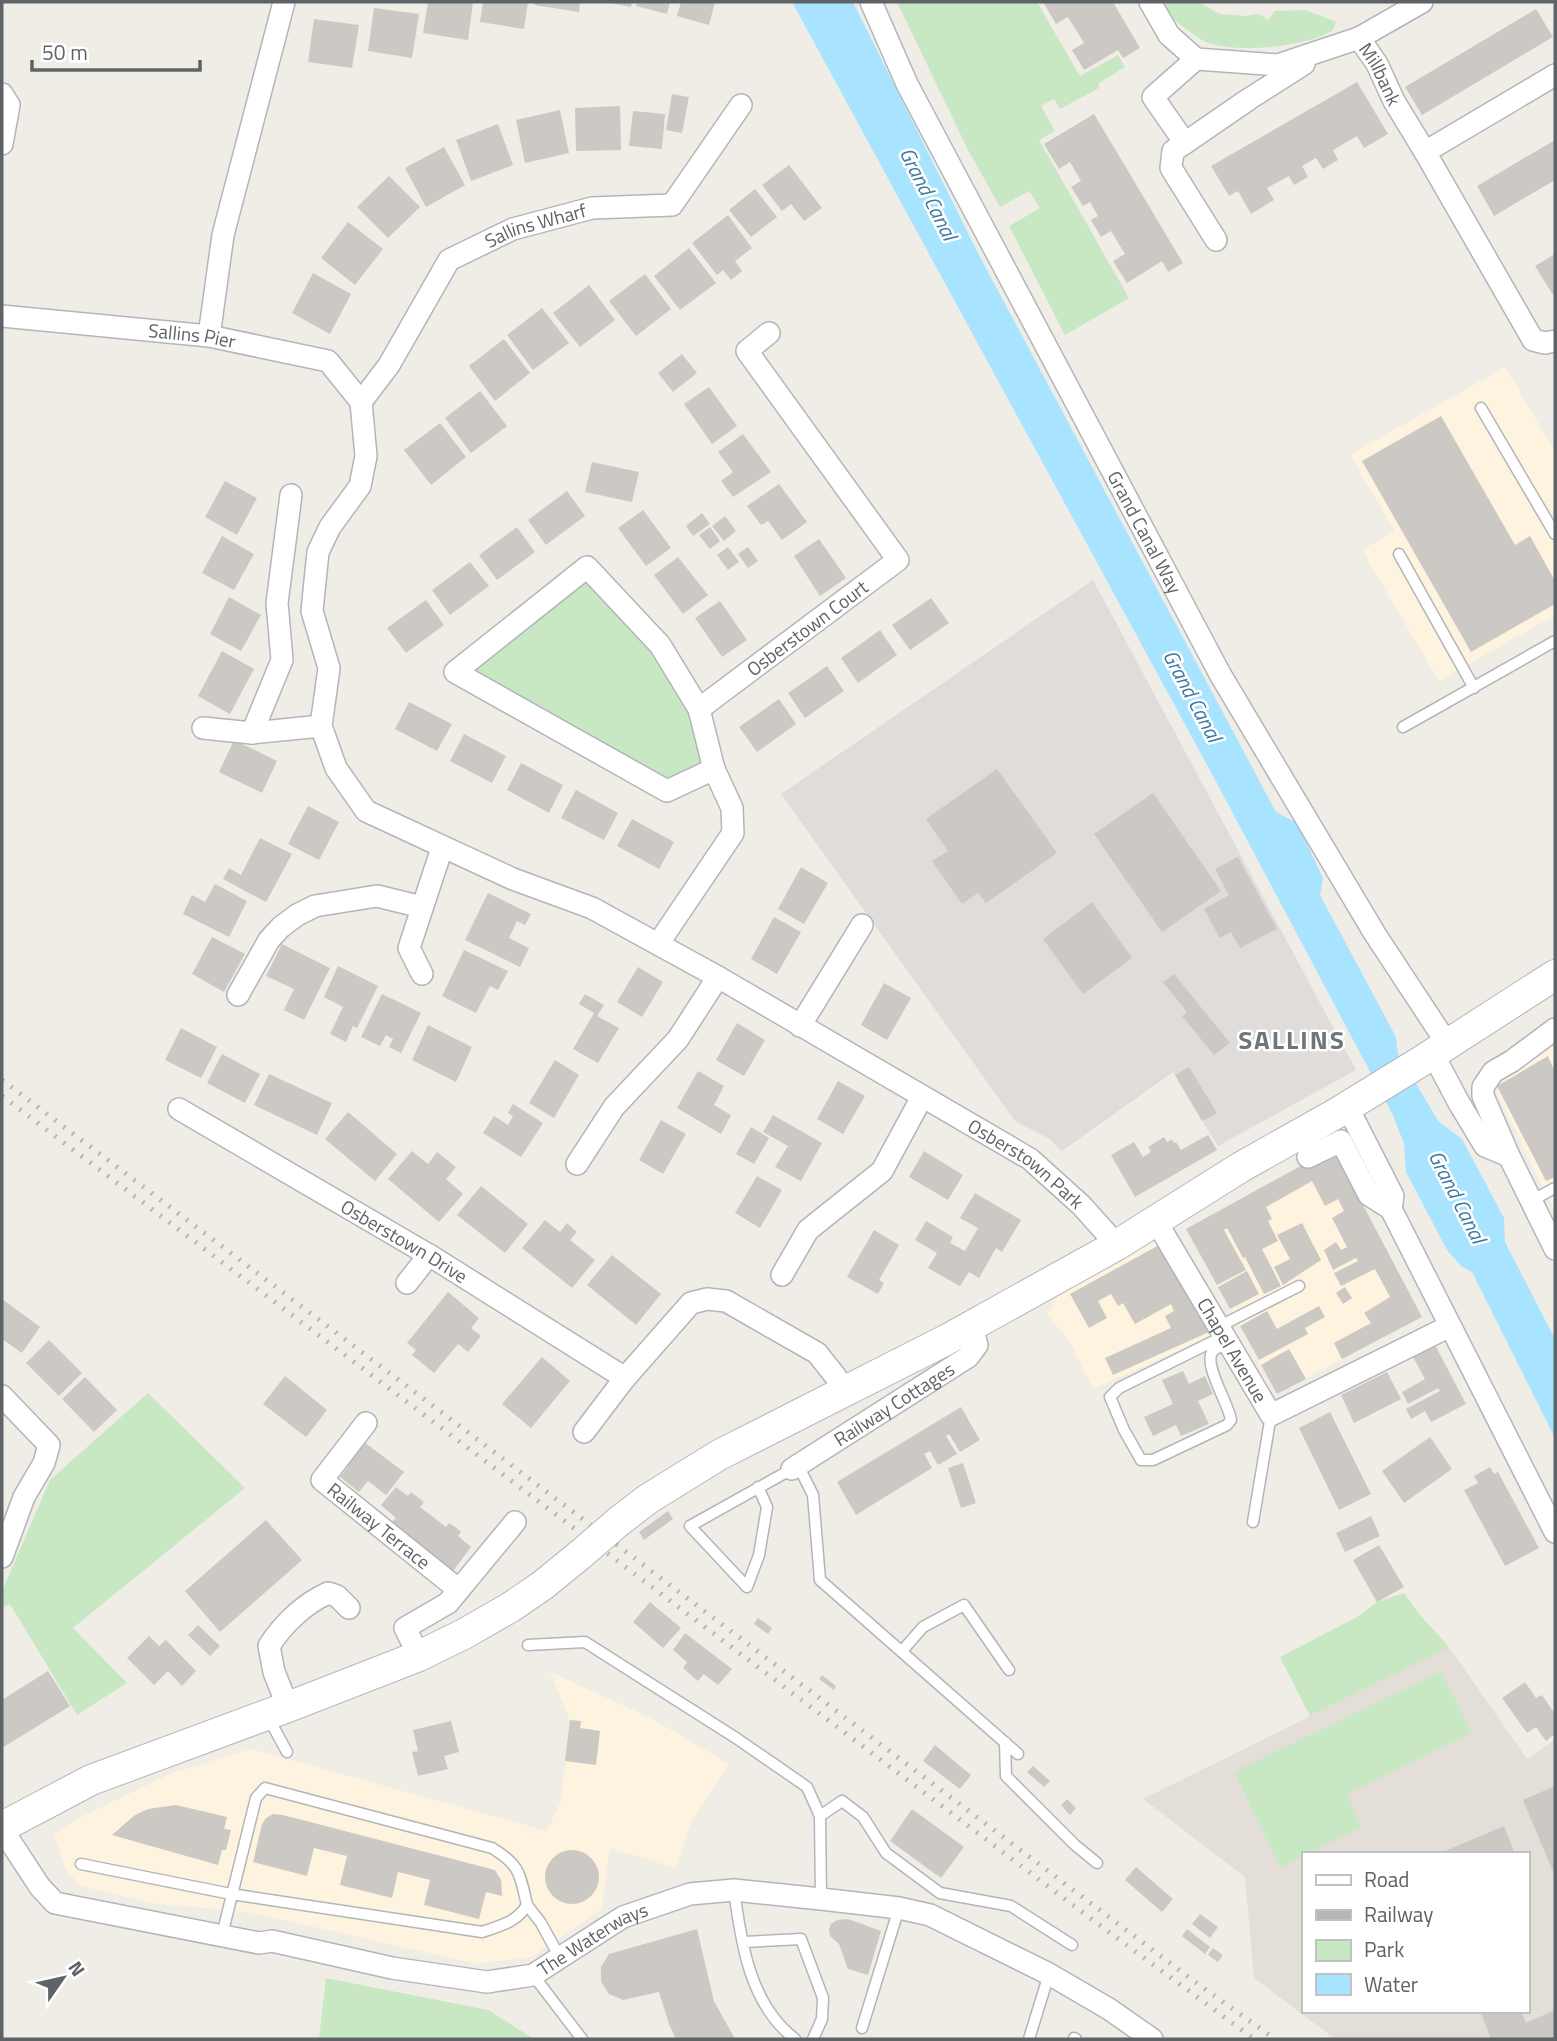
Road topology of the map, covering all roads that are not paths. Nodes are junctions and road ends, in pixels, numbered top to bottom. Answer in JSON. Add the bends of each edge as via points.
{"nodes":[{"id":1,"x":284,"y":2,"type":"edge"},
{"id":2,"x":871,"y":2,"type":"edge"},
{"id":3,"x":1150,"y":2,"type":"edge"},
{"id":4,"x":1422,"y":2,"type":"edge"},
{"id":5,"x":1359,"y":38,"type":"junction"},
{"id":6,"x":1328,"y":50,"type":"junction"},
{"id":7,"x":1196,"y":59,"type":"junction"},
{"id":8,"x":1555,"y":75,"type":"edge"},
{"id":9,"x":2,"y":94,"type":"edge"},
{"id":10,"x":741,"y":105,"type":"dead end"},
{"id":11,"x":1185,"y":143,"type":"junction"},
{"id":12,"x":2,"y":144,"type":"edge"},
{"id":13,"x":1425,"y":152,"type":"junction"},
{"id":14,"x":1216,"y":240,"type":"dead end"},
{"id":15,"x":2,"y":316,"type":"edge"},
{"id":16,"x":769,"y":333,"type":"dead end"},
{"id":17,"x":209,"y":336,"type":"junction"},
{"id":18,"x":1555,"y":341,"type":"edge"},
{"id":19,"x":362,"y":402,"type":"junction"},
{"id":20,"x":1481,"y":408,"type":"dead end"},
{"id":21,"x":291,"y":495,"type":"dead end"},
{"id":22,"x":1555,"y":534,"type":"edge"},
{"id":23,"x":1399,"y":554,"type":"dead end"},
{"id":24,"x":1555,"y":641,"type":"edge"},
{"id":25,"x":1474,"y":688,"type":"junction"},
{"id":26,"x":699,"y":709,"type":"junction"},
{"id":27,"x":321,"y":726,"type":"junction"},
{"id":28,"x":1403,"y":727,"type":"dead end"},
{"id":29,"x":203,"y":728,"type":"dead end"},
{"id":30,"x":253,"y":733,"type":"junction"},
{"id":31,"x":714,"y":769,"type":"junction"},
{"id":32,"x":442,"y":848,"type":"junction"},
{"id":33,"x":422,"y":907,"type":"junction"},
{"id":34,"x":862,"y":925,"type":"dead end"},
{"id":35,"x":658,"y":944,"type":"junction"},
{"id":36,"x":422,"y":974,"type":"dead end"},
{"id":37,"x":1555,"y":975,"type":"edge"},
{"id":38,"x":718,"y":977,"type":"junction"},
{"id":39,"x":238,"y":995,"type":"dead end"},
{"id":40,"x":800,"y":1026,"type":"junction"},
{"id":41,"x":1555,"y":1029,"type":"edge"},
{"id":42,"x":1434,"y":1054,"type":"junction"},
{"id":43,"x":922,"y":1097,"type":"junction"},
{"id":44,"x":1357,"y":1100,"type":"junction"},
{"id":45,"x":179,"y":1109,"type":"dead end"},
{"id":46,"x":1509,"y":1156,"type":"junction"},
{"id":47,"x":1308,"y":1157,"type":"dead end"},
{"id":48,"x":577,"y":1164,"type":"dead end"},
{"id":49,"x":1555,"y":1188,"type":"edge"},
{"id":50,"x":1531,"y":1201,"type":"junction"},
{"id":51,"x":1391,"y":1209,"type":"junction"},
{"id":52,"x":1156,"y":1221,"type":"junction"},
{"id":53,"x":1117,"y":1245,"type":"junction"},
{"id":54,"x":1555,"y":1248,"type":"edge"},
{"id":55,"x":429,"y":1255,"type":"junction"},
{"id":56,"x":782,"y":1275,"type":"dead end"},
{"id":57,"x":407,"y":1283,"type":"dead end"},
{"id":58,"x":1299,"y":1286,"type":"dead end"},
{"id":59,"x":1450,"y":1326,"type":"junction"},
{"id":60,"x":969,"y":1327,"type":"junction"},
{"id":61,"x":1223,"y":1335,"type":"junction"},
{"id":62,"x":625,"y":1378,"type":"junction"},
{"id":63,"x":844,"y":1391,"type":"junction"},
{"id":64,"x":2,"y":1396,"type":"edge"},
{"id":65,"x":1270,"y":1415,"type":"junction"},
{"id":66,"x":366,"y":1423,"type":"dead end"},
{"id":67,"x":584,"y":1432,"type":"dead end"},
{"id":68,"x":795,"y":1467,"type":"junction"},
{"id":69,"x":758,"y":1487,"type":"junction"},
{"id":70,"x":515,"y":1522,"type":"dead end"},
{"id":71,"x":1253,"y":1522,"type":"dead end"},
{"id":72,"x":1555,"y":1532,"type":"edge"},
{"id":73,"x":2,"y":1557,"type":"edge"},
{"id":74,"x":459,"y":1590,"type":"junction"},
{"id":75,"x":349,"y":1608,"type":"dead end"},
{"id":76,"x":528,"y":1644,"type":"dead end"},
{"id":77,"x":902,"y":1651,"type":"junction"},
{"id":78,"x":419,"y":1656,"type":"junction"},
{"id":79,"x":1009,"y":1670,"type":"dead end"},
{"id":80,"x":278,"y":1711,"type":"junction"},
{"id":81,"x":1005,"y":1742,"type":"junction"},
{"id":82,"x":287,"y":1752,"type":"dead end"},
{"id":83,"x":1018,"y":1754,"type":"dead end"},
{"id":84,"x":820,"y":1816,"type":"junction"},
{"id":85,"x":2,"y":1828,"type":"edge"},
{"id":86,"x":1097,"y":1863,"type":"dead end"},
{"id":87,"x":81,"y":1864,"type":"dead end"},
{"id":88,"x":734,"y":1890,"type":"junction"},
{"id":89,"x":231,"y":1894,"type":"junction"},
{"id":90,"x":821,"y":1899,"type":"junction"},
{"id":91,"x":527,"y":1905,"type":"junction"},
{"id":92,"x":899,"y":1908,"type":"junction"},
{"id":93,"x":222,"y":1936,"type":"junction"},
{"id":94,"x":744,"y":1942,"type":"junction"},
{"id":95,"x":1072,"y":1945,"type":"dead end"},
{"id":96,"x":560,"y":1958,"type":"junction"},
{"id":97,"x":1049,"y":1974,"type":"junction"},
{"id":98,"x":533,"y":1975,"type":"junction"},
{"id":99,"x":862,"y":2028,"type":"dead end"},
{"id":100,"x":582,"y":2039,"type":"edge"},
{"id":101,"x":795,"y":2039,"type":"edge"},
{"id":102,"x":813,"y":2039,"type":"edge"},
{"id":103,"x":1029,"y":2039,"type":"edge"},
{"id":104,"x":1152,"y":2039,"type":"edge"}],
"edges":[{"from":1,"to":17,"type":"street","via":[[223,234]]},
{"from":2,"to":42,"type":"street","name":"Grand Canal Way","via":[[907,84],[1220,674],[1375,934]]},
{"from":3,"to":7,"type":"street","via":[[1169,35]]},
{"from":4,"to":5,"type":"street"},
{"from":5,"to":6,"type":"street","name":"Millbank"},
{"from":5,"to":13,"type":"street","name":"Millbank"},
{"from":6,"to":7,"type":"street","name":"Millbank","via":[[1278,65]]},
{"from":6,"to":11,"type":"street"},
{"from":7,"to":11,"type":"street","via":[[1153,97]]},
{"from":8,"to":13,"type":"street"},
{"from":9,"to":12,"type":"street","via":[[9,105]]},
{"from":10,"to":19,"type":"street","name":"Sallins Wharf","via":[[672,205],[593,208],[513,229],[449,260]]},
{"from":11,"to":14,"type":"street","via":[[1173,151],[1171,169]]},
{"from":13,"to":18,"type":"street","name":"Millbank","via":[[1533,340]]},
{"from":15,"to":17,"type":"street","name":"Sallins Pier"},
{"from":16,"to":26,"type":"street","name":"Osberstown Court","via":[[747,351],[898,560]]},
{"from":17,"to":19,"type":"street","name":"Sallins Pier","via":[[328,361]]},
{"from":19,"to":27,"type":"street","via":[[366,456],[360,486],[318,552],[312,611],[329,668]]},
{"from":20,"to":22,"type":"lane"},
{"from":21,"to":30,"type":"street","via":[[277,603],[282,660]]},
{"from":23,"to":25,"type":"lane"},
{"from":24,"to":25,"type":"lane"},
{"from":25,"to":28,"type":"lane"},
{"from":26,"to":31,"type":"street"},
{"from":26,"to":31,"type":"street","via":[[660,645],[587,567],[455,671],[667,791]]},
{"from":27,"to":30,"type":"street"},
{"from":27,"to":32,"type":"street","name":"Osberstown Park","via":[[336,768],[366,811]]},
{"from":29,"to":30,"type":"street"},
{"from":31,"to":35,"type":"street","via":[[732,808],[733,833]]},
{"from":32,"to":33,"type":"street"},
{"from":32,"to":35,"type":"street","name":"Osberstown Park","via":[[592,908]]},
{"from":33,"to":36,"type":"street","via":[[409,948]]},
{"from":33,"to":39,"type":"street","via":[[377,896],[315,906],[269,940]]},
{"from":34,"to":40,"type":"street"},
{"from":35,"to":38,"type":"street","name":"Osberstown Park"},
{"from":37,"to":42,"type":"street"},
{"from":38,"to":40,"type":"street","name":"Osberstown Park"},
{"from":38,"to":48,"type":"street","via":[[678,1040],[614,1107]]},
{"from":40,"to":43,"type":"street","name":"Osberstown Park"},
{"from":41,"to":46,"type":"street","via":[[1493,1072],[1483,1087]]},
{"from":42,"to":44,"type":"street"},
{"from":42,"to":46,"type":"street","name":"Grand Canal Way","via":[[1485,1146]]},
{"from":43,"to":53,"type":"street","name":"Osberstown Park","via":[[1030,1159]]},
{"from":43,"to":56,"type":"street","via":[[882,1171],[808,1230]]},
{"from":44,"to":51,"type":"street","via":[[1393,1196]]},
{"from":44,"to":52,"type":"street"},
{"from":45,"to":55,"type":"street","name":"Osberstown Drive"},
{"from":46,"to":50,"type":"street"},
{"from":47,"to":51,"type":"street","via":[[1341,1141],[1369,1195]]},
{"from":49,"to":50,"type":"lane"},
{"from":50,"to":54,"type":"street"},
{"from":51,"to":59,"type":"street"},
{"from":52,"to":53,"type":"street"},
{"from":52,"to":61,"type":"street","name":"Chapel Avenue"},
{"from":53,"to":60,"type":"street"},
{"from":55,"to":57,"type":"street"},
{"from":55,"to":62,"type":"street","name":"Osberstown Drive"},
{"from":58,"to":61,"type":"lane"},
{"from":59,"to":65,"type":"street","name":"Chapel Avenue"},
{"from":59,"to":72,"type":"street"},
{"from":60,"to":63,"type":"street"},
{"from":60,"to":68,"type":"street","name":"Railway Cottages","via":[[976,1345],[968,1357]]},
{"from":61,"to":61,"type":"lane","via":[[1210,1358],[1211,1370],[1231,1420],[1153,1460],[1141,1460],[1110,1397],[1119,1388]]},
{"from":61,"to":65,"type":"street","name":"Chapel Avenue"},
{"from":62,"to":63,"type":"street","via":[[691,1303],[707,1299],[726,1301],[817,1353]]},
{"from":62,"to":67,"type":"street"},
{"from":63,"to":78,"type":"street","bridge":true,"via":[[719,1455],[648,1499],[511,1607]]},
{"from":64,"to":73,"type":"street","via":[[49,1445]]},
{"from":65,"to":71,"type":"lane"},
{"from":66,"to":74,"type":"street","name":"Railway Terrace","via":[[321,1480]]},
{"from":68,"to":69,"type":"lane"},
{"from":68,"to":77,"type":"lane","via":[[813,1495],[820,1580]]},
{"from":69,"to":69,"type":"lane","via":[[690,1526],[747,1587],[759,1555],[767,1507]]},
{"from":70,"to":74,"type":"street"},
{"from":74,"to":78,"type":"street","via":[[448,1603],[405,1628]]},
{"from":75,"to":80,"type":"street","via":[[328,1593],[280,1628],[269,1646]]},
{"from":76,"to":84,"type":"lane","via":[[585,1642],[807,1787]]},
{"from":77,"to":79,"type":"lane","via":[[923,1627],[964,1605]]},
{"from":77,"to":81,"type":"lane"},
{"from":78,"to":80,"type":"street"},
{"from":80,"to":82,"type":"lane"},
{"from":80,"to":85,"type":"street","via":[[91,1780]]},
{"from":81,"to":83,"type":"lane"},
{"from":81,"to":86,"type":"lane","via":[[1006,1776]]},
{"from":84,"to":90,"type":"lane"},
{"from":84,"to":95,"type":"lane","via":[[842,1801],[863,1817],[886,1853],[940,1893],[1011,1906]]},
{"from":85,"to":93,"type":"street","name":"The Waterways","via":[[55,1903]]},
{"from":87,"to":89,"type":"lane"},
{"from":88,"to":90,"type":"street","name":"The Waterways"},
{"from":88,"to":94,"type":"lane"},
{"from":88,"to":96,"type":"street","name":"The Waterways","via":[[690,1894],[623,1917]]},
{"from":89,"to":91,"type":"lane","via":[[482,1932],[521,1915]]},
{"from":89,"to":91,"type":"lane","via":[[256,1798],[265,1788],[492,1848],[511,1860]]},
{"from":89,"to":93,"type":"lane"},
{"from":90,"to":92,"type":"street","name":"The Waterways"},
{"from":91,"to":96,"type":"lane"},
{"from":92,"to":97,"type":"street","name":"The Waterways","via":[[930,1915]]},
{"from":92,"to":99,"type":"lane"},
{"from":93,"to":98,"type":"street","name":"The Waterways","via":[[272,1941],[392,1968],[487,1982]]},
{"from":94,"to":101,"type":"lane","via":[[765,2009]]},
{"from":94,"to":102,"type":"lane","via":[[801,1939],[822,1998],[822,2019]]},
{"from":96,"to":98,"type":"street","name":"The Waterways"},
{"from":97,"to":103,"type":"lane"},
{"from":97,"to":104,"type":"street","name":"The Waterways"},
{"from":98,"to":100,"type":"lane"}]}
